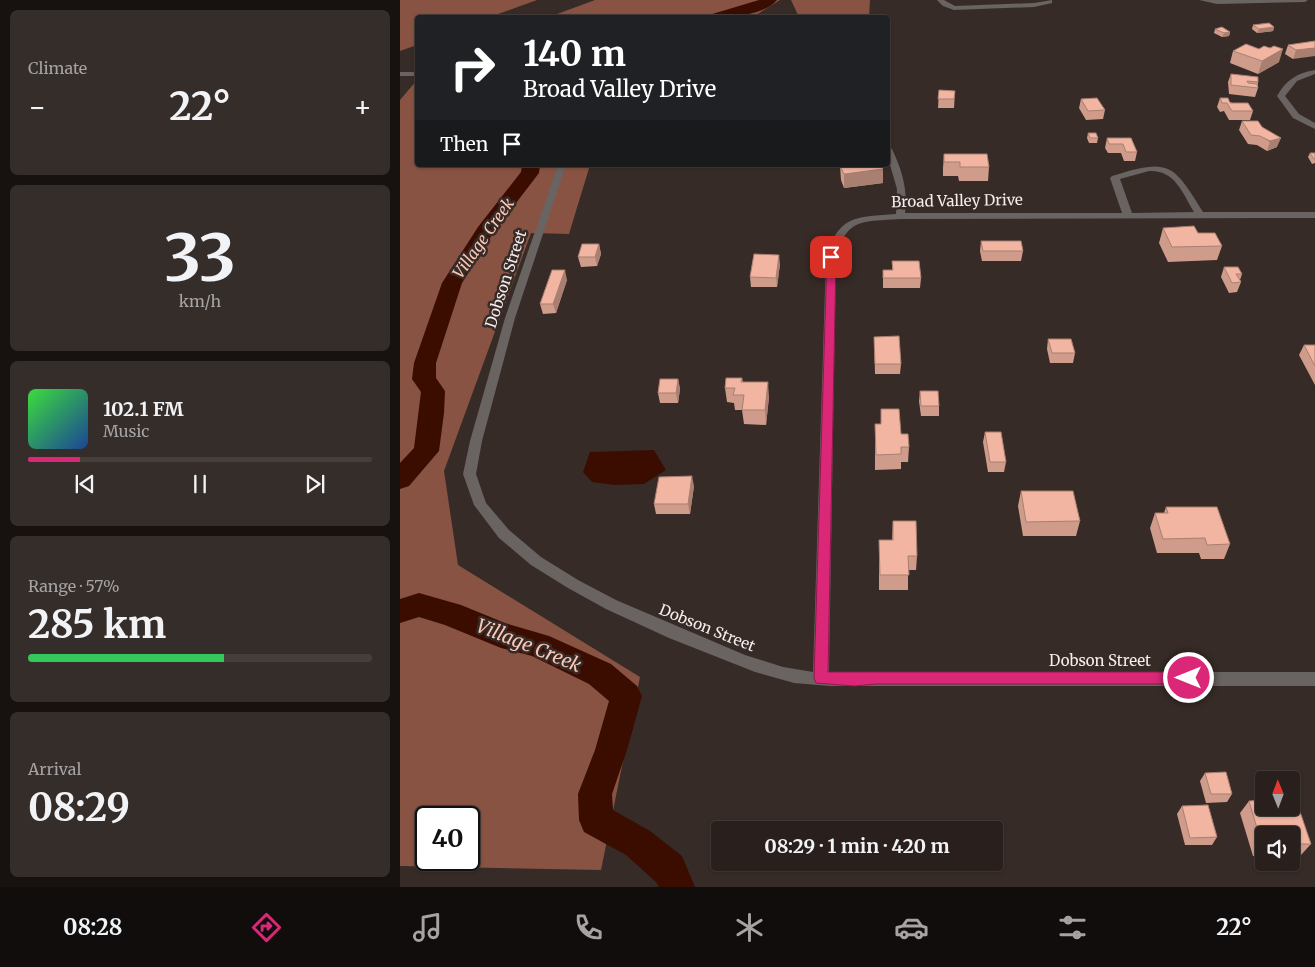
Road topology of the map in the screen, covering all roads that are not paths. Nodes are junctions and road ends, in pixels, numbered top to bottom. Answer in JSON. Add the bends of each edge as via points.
{"nodes":[{"id":1,"x":1049,"y":0,"type":"edge"},
{"id":2,"x":1202,"y":0,"type":"edge"},
{"id":3,"x":1305,"y":0,"type":"edge"},
{"id":4,"x":943,"y":3,"type":"edge"},
{"id":5,"x":1315,"y":72,"type":"edge"},
{"id":6,"x":400,"y":74,"type":"edge"},
{"id":7,"x":415,"y":74,"type":"edge"},
{"id":8,"x":1315,"y":126,"type":"edge"},
{"id":9,"x":890,"y":153,"type":"edge"},
{"id":10,"x":561,"y":167,"type":"edge"},
{"id":11,"x":1315,"y":214,"type":"edge"},
{"id":12,"x":1128,"y":215,"type":"junction"},
{"id":13,"x":1200,"y":215,"type":"junction"},
{"id":14,"x":900,"y":216,"type":"junction"},
{"id":15,"x":821,"y":678,"type":"junction"},
{"id":16,"x":1315,"y":679,"type":"edge"}],
"edges":[{"from":1,"to":4,"type":"street","via":[[1034,6],[954,8]]},
{"from":2,"to":3,"type":"street"},
{"from":5,"to":8,"type":"street","via":[[1301,74],[1290,82],[1281,96],[1296,116]]},
{"from":6,"to":7,"type":"street"},
{"from":9,"to":14,"type":"street","via":[[902,186]]},
{"from":10,"to":15,"type":"street","name":"Dobson Street","via":[[525,272],[470,453],[471,480],[481,506],[513,543],[540,564],[587,592],[641,619],[741,661],[784,674]]},
{"from":11,"to":13,"type":"street","name":"Broad Valley Drive"},
{"from":12,"to":13,"type":"street","name":"Broad Valley Drive"},
{"from":12,"to":13,"type":"street","via":[[1115,178],[1145,168],[1160,167],[1171,170]]},
{"from":12,"to":14,"type":"street","name":"Broad Valley Drive"},
{"from":14,"to":15,"type":"street","name":"Broad Valley Drive","via":[[847,225],[837,239],[831,257]]},
{"from":15,"to":16,"type":"street","name":"Dobson Street"}]}
